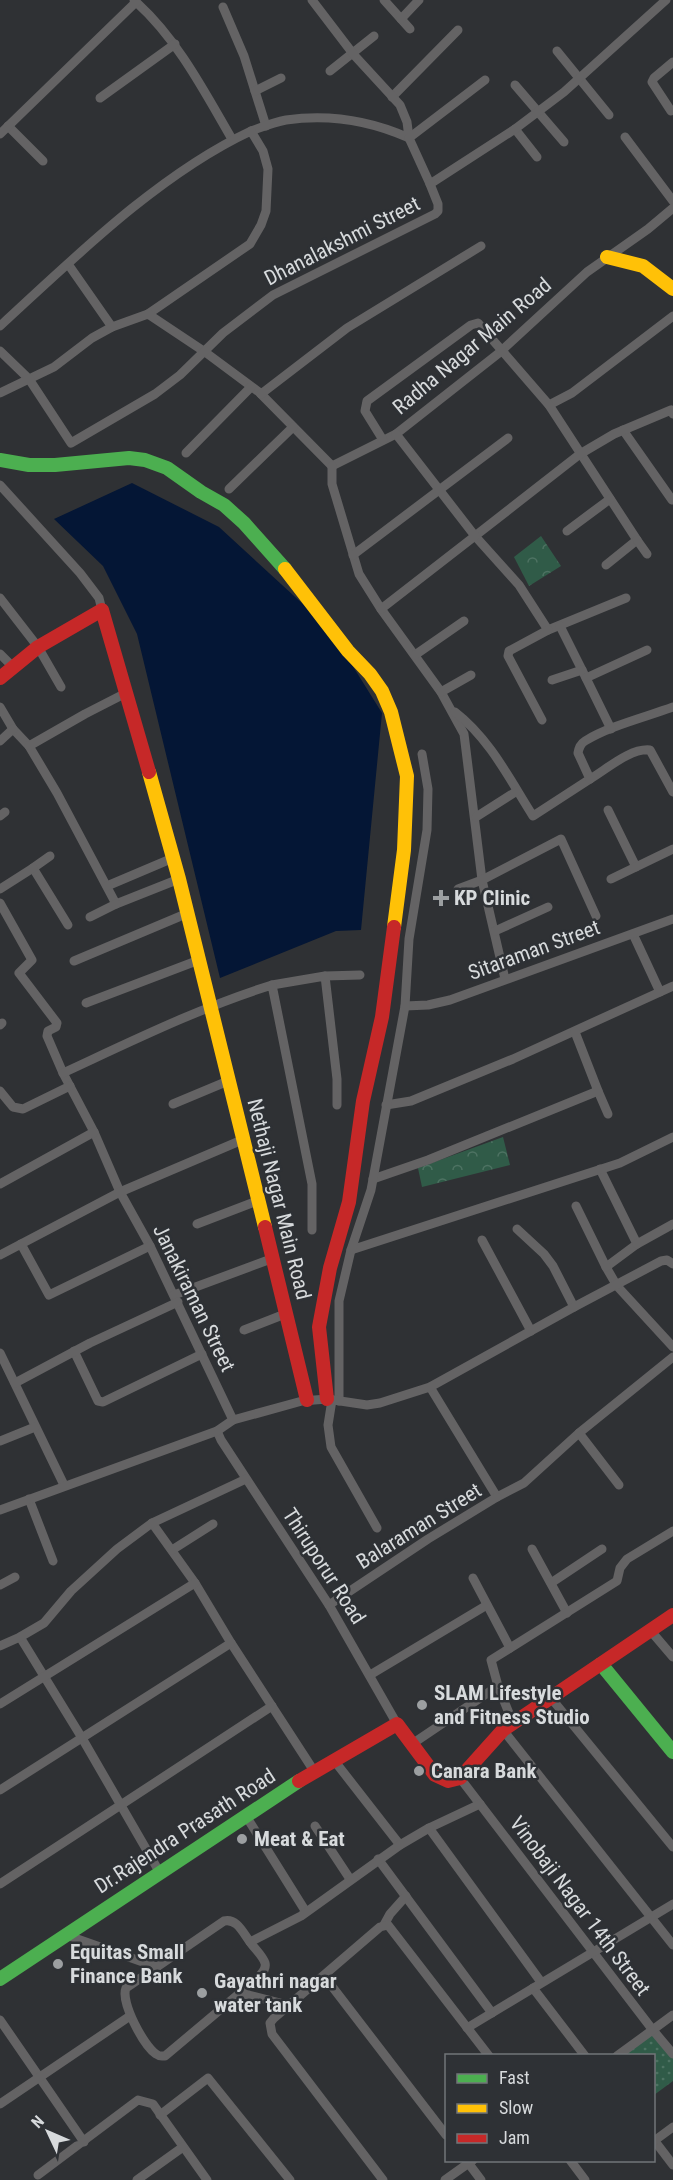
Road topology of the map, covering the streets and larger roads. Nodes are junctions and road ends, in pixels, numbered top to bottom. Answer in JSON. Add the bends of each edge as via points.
{"nodes":[{"id":1,"x":312,"y":0,"type":"edge"},
{"id":2,"x":384,"y":0,"type":"edge"},
{"id":3,"x":419,"y":0,"type":"edge"},
{"id":4,"x":666,"y":0,"type":"edge"},
{"id":5,"x":135,"y":1,"type":"edge"},
{"id":6,"x":223,"y":8,"type":"dead end"},
{"id":7,"x":401,"y":18,"type":"junction"},
{"id":8,"x":410,"y":29,"type":"dead end"},
{"id":9,"x":458,"y":30,"type":"dead end"},
{"id":10,"x":374,"y":36,"type":"dead end"},
{"id":11,"x":175,"y":44,"type":"junction"},
{"id":12,"x":557,"y":51,"type":"dead end"},
{"id":13,"x":352,"y":52,"type":"junction"},
{"id":14,"x":673,"y":62,"type":"edge"},
{"id":15,"x":330,"y":71,"type":"dead end"},
{"id":16,"x":281,"y":78,"type":"dead end"},
{"id":17,"x":580,"y":78,"type":"junction"},
{"id":18,"x":485,"y":81,"type":"dead end"},
{"id":19,"x":515,"y":85,"type":"dead end"},
{"id":20,"x":255,"y":91,"type":"junction"},
{"id":21,"x":392,"y":97,"type":"junction"},
{"id":22,"x":100,"y":98,"type":"dead end"},
{"id":23,"x":671,"y":111,"type":"dead end"},
{"id":24,"x":538,"y":112,"type":"junction"},
{"id":25,"x":609,"y":115,"type":"dead end"},
{"id":26,"x":8,"y":126,"type":"junction"},
{"id":27,"x":266,"y":126,"type":"junction"},
{"id":28,"x":515,"y":129,"type":"junction"},
{"id":29,"x":250,"y":130,"type":"junction"},
{"id":30,"x":0,"y":134,"type":"edge"},
{"id":31,"x":625,"y":137,"type":"dead end"},
{"id":32,"x":409,"y":138,"type":"junction"},
{"id":33,"x":232,"y":139,"type":"junction"},
{"id":34,"x":564,"y":142,"type":"dead end"},
{"id":35,"x":537,"y":157,"type":"dead end"},
{"id":36,"x":43,"y":161,"type":"dead end"},
{"id":37,"x":430,"y":184,"type":"junction"},
{"id":38,"x":673,"y":201,"type":"edge"},
{"id":39,"x":673,"y":208,"type":"edge"},
{"id":40,"x":481,"y":246,"type":"dead end"},
{"id":41,"x":607,"y":257,"type":"junction"},
{"id":42,"x":68,"y":264,"type":"junction"},
{"id":43,"x":673,"y":289,"type":"edge"},
{"id":44,"x":148,"y":315,"type":"junction"},
{"id":45,"x":673,"y":316,"type":"edge"},
{"id":46,"x":0,"y":326,"type":"edge"},
{"id":47,"x":112,"y":327,"type":"junction"},
{"id":48,"x":501,"y":350,"type":"junction"},
{"id":49,"x":0,"y":351,"type":"edge"},
{"id":50,"x":205,"y":352,"type":"junction"},
{"id":51,"x":29,"y":379,"type":"junction"},
{"id":52,"x":251,"y":387,"type":"junction"},
{"id":53,"x":0,"y":393,"type":"edge"},
{"id":54,"x":261,"y":394,"type":"junction"},
{"id":55,"x":549,"y":405,"type":"junction"},
{"id":56,"x":672,"y":411,"type":"edge"},
{"id":57,"x":293,"y":427,"type":"junction"},
{"id":58,"x":623,"y":430,"type":"junction"},
{"id":59,"x":396,"y":434,"type":"junction"},
{"id":60,"x":508,"y":438,"type":"dead end"},
{"id":61,"x":383,"y":440,"type":"junction"},
{"id":62,"x":71,"y":444,"type":"junction"},
{"id":63,"x":186,"y":453,"type":"dead end"},
{"id":64,"x":580,"y":454,"type":"junction"},
{"id":65,"x":0,"y":460,"type":"edge"},
{"id":66,"x":64,"y":464,"type":"junction"},
{"id":67,"x":332,"y":466,"type":"junction"},
{"id":68,"x":0,"y":485,"type":"edge"},
{"id":69,"x":229,"y":489,"type":"dead end"},
{"id":70,"x":439,"y":490,"type":"junction"},
{"id":71,"x":610,"y":499,"type":"junction"},
{"id":72,"x":672,"y":500,"type":"edge"},
{"id":73,"x":567,"y":531,"type":"dead end"},
{"id":74,"x":475,"y":536,"type":"junction"},
{"id":75,"x":637,"y":540,"type":"junction"},
{"id":76,"x":647,"y":554,"type":"dead end"},
{"id":77,"x":353,"y":555,"type":"junction"},
{"id":78,"x":606,"y":565,"type":"dead end"},
{"id":79,"x":0,"y":598,"type":"edge"},
{"id":80,"x":626,"y":598,"type":"dead end"},
{"id":81,"x":381,"y":609,"type":"junction"},
{"id":82,"x":102,"y":610,"type":"junction"},
{"id":83,"x":464,"y":621,"type":"dead end"},
{"id":84,"x":560,"y":626,"type":"junction"},
{"id":85,"x":548,"y":630,"type":"junction"},
{"id":86,"x":38,"y":647,"type":"junction"},
{"id":87,"x":647,"y":651,"type":"dead end"},
{"id":88,"x":0,"y":654,"type":"edge"},
{"id":89,"x":415,"y":655,"type":"junction"},
{"id":90,"x":13,"y":667,"type":"junction"},
{"id":91,"x":584,"y":674,"type":"junction"},
{"id":92,"x":471,"y":675,"type":"dead end"},
{"id":93,"x":0,"y":678,"type":"edge"},
{"id":94,"x":552,"y":680,"type":"dead end"},
{"id":95,"x":61,"y":687,"type":"dead end"},
{"id":96,"x":441,"y":692,"type":"junction"},
{"id":97,"x":126,"y":693,"type":"junction"},
{"id":98,"x":0,"y":707,"type":"edge"},
{"id":99,"x":673,"y":707,"type":"edge"},
{"id":100,"x":453,"y":710,"type":"junction"},
{"id":101,"x":542,"y":720,"type":"dead end"},
{"id":102,"x":13,"y":729,"type":"junction"},
{"id":103,"x":611,"y":729,"type":"junction"},
{"id":104,"x":0,"y":741,"type":"edge"},
{"id":105,"x":29,"y":747,"type":"junction"},
{"id":106,"x":422,"y":754,"type":"dead end"},
{"id":107,"x":590,"y":779,"type":"junction"},
{"id":108,"x":517,"y":791,"type":"junction"},
{"id":109,"x":673,"y":792,"type":"edge"},
{"id":110,"x":608,"y":810,"type":"dead end"},
{"id":111,"x":476,"y":817,"type":"junction"},
{"id":112,"x":673,"y":849,"type":"edge"},
{"id":113,"x":50,"y":856,"type":"dead end"},
{"id":114,"x":173,"y":858,"type":"junction"},
{"id":115,"x":636,"y":867,"type":"junction"},
{"id":116,"x":33,"y":868,"type":"junction"},
{"id":117,"x":179,"y":879,"type":"junction"},
{"id":118,"x":610,"y":879,"type":"dead end"},
{"id":119,"x":482,"y":880,"type":"junction"},
{"id":120,"x":107,"y":886,"type":"junction"},
{"id":121,"x":0,"y":889,"type":"edge"},
{"id":122,"x":458,"y":889,"type":"dead end"},
{"id":123,"x":0,"y":903,"type":"edge"},
{"id":124,"x":117,"y":904,"type":"junction"},
{"id":125,"x":548,"y":907,"type":"dead end"},
{"id":126,"x":188,"y":913,"type":"junction"},
{"id":127,"x":596,"y":916,"type":"dead end"},
{"id":128,"x":90,"y":917,"type":"dead end"},
{"id":129,"x":673,"y":919,"type":"edge"},
{"id":130,"x":68,"y":925,"type":"dead end"},
{"id":131,"x":495,"y":931,"type":"junction"},
{"id":132,"x":633,"y":934,"type":"junction"},
{"id":133,"x":199,"y":960,"type":"junction"},
{"id":134,"x":74,"y":961,"type":"dead end"},
{"id":135,"x":360,"y":975,"type":"dead end"},
{"id":136,"x":325,"y":976,"type":"junction"},
{"id":137,"x":505,"y":979,"type":"junction"},
{"id":138,"x":272,"y":986,"type":"junction"},
{"id":139,"x":673,"y":986,"type":"edge"},
{"id":140,"x":660,"y":992,"type":"junction"},
{"id":141,"x":86,"y":1003,"type":"dead end"},
{"id":142,"x":405,"y":1006,"type":"junction"},
{"id":143,"x":211,"y":1009,"type":"junction"},
{"id":144,"x":575,"y":1032,"type":"junction"},
{"id":145,"x":63,"y":1074,"type":"junction"},
{"id":146,"x":228,"y":1082,"type":"junction"},
{"id":147,"x":70,"y":1086,"type":"junction"},
{"id":148,"x":0,"y":1090,"type":"edge"},
{"id":149,"x":598,"y":1091,"type":"junction"},
{"id":150,"x":173,"y":1104,"type":"dead end"},
{"id":151,"x":337,"y":1105,"type":"dead end"},
{"id":152,"x":386,"y":1105,"type":"junction"},
{"id":153,"x":608,"y":1114,"type":"dead end"},
{"id":154,"x":94,"y":1132,"type":"junction"},
{"id":155,"x":673,"y":1137,"type":"edge"},
{"id":156,"x":242,"y":1140,"type":"junction"},
{"id":157,"x":600,"y":1169,"type":"junction"},
{"id":158,"x":373,"y":1179,"type":"junction"},
{"id":159,"x":0,"y":1184,"type":"edge"},
{"id":160,"x":120,"y":1192,"type":"junction"},
{"id":161,"x":257,"y":1201,"type":"junction"},
{"id":162,"x":576,"y":1206,"type":"dead end"},
{"id":163,"x":197,"y":1224,"type":"dead end"},
{"id":164,"x":673,"y":1224,"type":"edge"},
{"id":165,"x":517,"y":1229,"type":"dead end"},
{"id":166,"x":312,"y":1230,"type":"dead end"},
{"id":167,"x":482,"y":1240,"type":"dead end"},
{"id":168,"x":21,"y":1244,"type":"junction"},
{"id":169,"x":637,"y":1244,"type":"junction"},
{"id":170,"x":150,"y":1246,"type":"junction"},
{"id":171,"x":351,"y":1250,"type":"junction"},
{"id":172,"x":0,"y":1255,"type":"edge"},
{"id":173,"x":271,"y":1259,"type":"junction"},
{"id":174,"x":673,"y":1264,"type":"edge"},
{"id":175,"x":606,"y":1267,"type":"junction"},
{"id":176,"x":617,"y":1286,"type":"junction"},
{"id":177,"x":176,"y":1298,"type":"junction"},
{"id":178,"x":574,"y":1307,"type":"junction"},
{"id":179,"x":285,"y":1314,"type":"junction"},
{"id":180,"x":244,"y":1330,"type":"dead end"},
{"id":181,"x":531,"y":1331,"type":"junction"},
{"id":182,"x":673,"y":1347,"type":"edge"},
{"id":183,"x":74,"y":1352,"type":"junction"},
{"id":184,"x":0,"y":1353,"type":"edge"},
{"id":185,"x":202,"y":1354,"type":"junction"},
{"id":186,"x":673,"y":1357,"type":"edge"},
{"id":187,"x":15,"y":1383,"type":"junction"},
{"id":188,"x":430,"y":1387,"type":"junction"},
{"id":189,"x":307,"y":1400,"type":"junction"},
{"id":190,"x":333,"y":1400,"type":"junction"},
{"id":191,"x":233,"y":1420,"type":"junction"},
{"id":192,"x":36,"y":1427,"type":"junction"},
{"id":193,"x":217,"y":1431,"type":"junction"},
{"id":194,"x":579,"y":1433,"type":"junction"},
{"id":195,"x":0,"y":1441,"type":"edge"},
{"id":196,"x":246,"y":1479,"type":"junction"},
{"id":197,"x":64,"y":1485,"type":"junction"},
{"id":198,"x":619,"y":1485,"type":"dead end"},
{"id":199,"x":497,"y":1497,"type":"junction"},
{"id":200,"x":29,"y":1499,"type":"junction"},
{"id":201,"x":0,"y":1510,"type":"edge"},
{"id":202,"x":152,"y":1523,"type":"junction"},
{"id":203,"x":213,"y":1524,"type":"dead end"},
{"id":204,"x":377,"y":1528,"type":"dead end"},
{"id":205,"x":673,"y":1531,"type":"edge"},
{"id":206,"x":532,"y":1549,"type":"dead end"},
{"id":207,"x":602,"y":1549,"type":"dead end"},
{"id":208,"x":172,"y":1550,"type":"junction"},
{"id":209,"x":53,"y":1561,"type":"dead end"},
{"id":210,"x":15,"y":1577,"type":"dead end"},
{"id":211,"x":473,"y":1578,"type":"dead end"},
{"id":212,"x":195,"y":1583,"type":"junction"},
{"id":213,"x":551,"y":1583,"type":"junction"},
{"id":214,"x":0,"y":1585,"type":"edge"},
{"id":215,"x":329,"y":1605,"type":"junction"},
{"id":216,"x":487,"y":1605,"type":"junction"},
{"id":217,"x":567,"y":1612,"type":"junction"},
{"id":218,"x":673,"y":1615,"type":"edge"},
{"id":219,"x":650,"y":1630,"type":"junction"},
{"id":220,"x":20,"y":1637,"type":"junction"},
{"id":221,"x":231,"y":1643,"type":"junction"},
{"id":222,"x":0,"y":1646,"type":"edge"},
{"id":223,"x":510,"y":1648,"type":"junction"},
{"id":224,"x":673,"y":1657,"type":"edge"},
{"id":225,"x":601,"y":1664,"type":"junction"},
{"id":226,"x":370,"y":1675,"type":"junction"},
{"id":227,"x":44,"y":1676,"type":"junction"},
{"id":228,"x":498,"y":1686,"type":"junction"},
{"id":229,"x":551,"y":1698,"type":"junction"},
{"id":230,"x":0,"y":1704,"type":"edge"},
{"id":231,"x":272,"y":1706,"type":"junction"},
{"id":232,"x":397,"y":1724,"type":"junction"},
{"id":233,"x":508,"y":1726,"type":"junction"},
{"id":234,"x":82,"y":1738,"type":"junction"},
{"id":235,"x":412,"y":1744,"type":"junction"},
{"id":236,"x":673,"y":1752,"type":"edge"},
{"id":237,"x":333,"y":1759,"type":"junction"},
{"id":238,"x":314,"y":1771,"type":"junction"},
{"id":239,"x":460,"y":1779,"type":"junction"},
{"id":240,"x":0,"y":1790,"type":"edge"},
{"id":241,"x":480,"y":1804,"type":"junction"},
{"id":242,"x":121,"y":1805,"type":"junction"},
{"id":243,"x":246,"y":1816,"type":"junction"},
{"id":244,"x":315,"y":1826,"type":"dead end"},
{"id":245,"x":429,"y":1828,"type":"junction"},
{"id":246,"x":400,"y":1845,"type":"junction"},
{"id":247,"x":673,"y":1847,"type":"edge"},
{"id":248,"x":378,"y":1859,"type":"junction"},
{"id":249,"x":160,"y":1873,"type":"junction"},
{"id":250,"x":350,"y":1879,"type":"junction"},
{"id":251,"x":0,"y":1884,"type":"edge"},
{"id":252,"x":406,"y":1896,"type":"junction"},
{"id":253,"x":673,"y":1904,"type":"edge"},
{"id":254,"x":306,"y":1912,"type":"junction"},
{"id":255,"x":650,"y":1917,"type":"junction"},
{"id":256,"x":384,"y":1925,"type":"junction"},
{"id":257,"x":66,"y":1935,"type":"junction"},
{"id":258,"x":250,"y":1942,"type":"junction"},
{"id":259,"x":673,"y":1945,"type":"edge"},
{"id":260,"x":594,"y":1953,"type":"junction"},
{"id":261,"x":157,"y":1968,"type":"junction"},
{"id":262,"x":324,"y":1976,"type":"junction"},
{"id":263,"x":0,"y":1979,"type":"edge"},
{"id":264,"x":537,"y":1985,"type":"junction"},
{"id":265,"x":240,"y":1993,"type":"junction"},
{"id":266,"x":288,"y":2005,"type":"junction"},
{"id":267,"x":492,"y":2013,"type":"junction"},
{"id":268,"x":673,"y":2015,"type":"edge"},
{"id":269,"x":130,"y":2016,"type":"junction"},
{"id":270,"x":0,"y":2020,"type":"edge"},
{"id":271,"x":468,"y":2028,"type":"junction"},
{"id":272,"x":652,"y":2029,"type":"junction"},
{"id":273,"x":488,"y":2054,"type":"edge"},
{"id":274,"x":584,"y":2054,"type":"edge"},
{"id":275,"x":618,"y":2054,"type":"edge"},
{"id":276,"x":673,"y":2054,"type":"edge"},
{"id":277,"x":40,"y":2076,"type":"junction"},
{"id":278,"x":0,"y":2104,"type":"edge"},
{"id":279,"x":160,"y":2115,"type":"junction"},
{"id":280,"x":673,"y":2127,"type":"edge"},
{"id":281,"x":445,"y":2132,"type":"edge"},
{"id":282,"x":655,"y":2140,"type":"edge"},
{"id":283,"x":84,"y":2142,"type":"junction"},
{"id":284,"x":655,"y":2142,"type":"edge"},
{"id":285,"x":183,"y":2147,"type":"junction"},
{"id":286,"x":468,"y":2162,"type":"edge"},
{"id":287,"x":470,"y":2162,"type":"edge"},
{"id":288,"x":572,"y":2162,"type":"edge"},
{"id":289,"x":673,"y":2164,"type":"edge"},
{"id":290,"x":39,"y":2175,"type":"dead end"},
{"id":291,"x":137,"y":2180,"type":"edge"},
{"id":292,"x":207,"y":2180,"type":"edge"},
{"id":293,"x":290,"y":2180,"type":"edge"},
{"id":294,"x":383,"y":2180,"type":"edge"},
{"id":295,"x":445,"y":2180,"type":"edge"},
{"id":296,"x":481,"y":2180,"type":"edge"},
{"id":297,"x":585,"y":2180,"type":"edge"}],
"edges":[{"from":1,"to":13,"type":"street"},
{"from":2,"to":7,"type":"street"},
{"from":3,"to":7,"type":"street"},
{"from":4,"to":17,"type":"street","name":"Dhanalakshmi Street"},
{"from":5,"to":11,"type":"street"},
{"from":5,"to":26,"type":"street"},
{"from":6,"to":20,"type":"street"},
{"from":7,"to":8,"type":"street"},
{"from":9,"to":21,"type":"street"},
{"from":10,"to":13,"type":"street"},
{"from":11,"to":22,"type":"street"},
{"from":11,"to":33,"type":"street"},
{"from":12,"to":17,"type":"street"},
{"from":13,"to":15,"type":"street"},
{"from":13,"to":21,"type":"street"},
{"from":14,"to":23,"type":"street","via":[[652,80]]},
{"from":16,"to":20,"type":"street"},
{"from":17,"to":24,"type":"street","name":"Dhanalakshmi Street"},
{"from":17,"to":25,"type":"street"},
{"from":18,"to":32,"type":"street"},
{"from":19,"to":24,"type":"street"},
{"from":20,"to":27,"type":"street"},
{"from":21,"to":32,"type":"street","via":[[404,114]]},
{"from":24,"to":28,"type":"street","name":"Dhanalakshmi Street"},
{"from":24,"to":34,"type":"street"},
{"from":26,"to":30,"type":"street"},
{"from":26,"to":36,"type":"street"},
{"from":27,"to":29,"type":"street"},
{"from":27,"to":32,"type":"street","via":[[285,120],[333,118],[377,125]]},
{"from":28,"to":35,"type":"street"},
{"from":28,"to":37,"type":"street","name":"Dhanalakshmi Street"},
{"from":29,"to":33,"type":"street"},
{"from":29,"to":44,"type":"street","via":[[268,169],[266,211],[261,225],[250,244]]},
{"from":31,"to":38,"type":"street"},
{"from":32,"to":37,"type":"street"},
{"from":33,"to":42,"type":"street","via":[[174,177]]},
{"from":37,"to":50,"type":"street","name":"Dhanalakshmi Street","via":[[438,204],[435,214],[273,295]]},
{"from":39,"to":41,"type":"street","name":"Radha Nagar Main Road"},
{"from":40,"to":54,"type":"street","via":[[347,328]]},
{"from":41,"to":43,"type":"street","via":[[646,266]]},
{"from":41,"to":48,"type":"street","name":"Radha Nagar Main Road"},
{"from":42,"to":46,"type":"street"},
{"from":42,"to":47,"type":"street"},
{"from":44,"to":47,"type":"street"},
{"from":44,"to":50,"type":"street"},
{"from":45,"to":55,"type":"street","via":[[572,393]]},
{"from":47,"to":51,"type":"street","via":[[54,367]]},
{"from":48,"to":55,"type":"street"},
{"from":48,"to":59,"type":"street","name":"Radha Nagar Main Road"},
{"from":48,"to":61,"type":"street","via":[[482,326],[475,324],[373,396],[365,411]]},
{"from":49,"to":51,"type":"street"},
{"from":50,"to":52,"type":"street"},
{"from":50,"to":62,"type":"street","name":"Dhanalakshmi Street","via":[[155,394]]},
{"from":51,"to":53,"type":"street"},
{"from":51,"to":62,"type":"street"},
{"from":52,"to":54,"type":"street"},
{"from":52,"to":63,"type":"street"},
{"from":54,"to":57,"type":"street"},
{"from":55,"to":64,"type":"street"},
{"from":56,"to":58,"type":"street"},
{"from":57,"to":67,"type":"street"},
{"from":57,"to":69,"type":"street"},
{"from":58,"to":64,"type":"street"},
{"from":58,"to":72,"type":"street"},
{"from":59,"to":61,"type":"street","name":"Radha Nagar Main Road"},
{"from":59,"to":70,"type":"street"},
{"from":60,"to":70,"type":"street"},
{"from":61,"to":67,"type":"street","name":"Radha Nagar Main Road"},
{"from":62,"to":66,"type":"street"},
{"from":64,"to":71,"type":"street"},
{"from":64,"to":74,"type":"street"},
{"from":65,"to":66,"type":"street","via":[[29,465]]},
{"from":66,"to":190,"type":"street","via":[[145,460],[167,468],[224,505],[281,564],[370,674],[391,712],[407,776],[408,809],[382,1017],[363,1101],[349,1202],[330,1268],[319,1327]]},
{"from":67,"to":77,"type":"street","via":[[332,484]]},
{"from":68,"to":82,"type":"street","via":[[81,573],[99,598]]},
{"from":70,"to":74,"type":"street"},
{"from":70,"to":77,"type":"street"},
{"from":71,"to":73,"type":"street"},
{"from":71,"to":75,"type":"street"},
{"from":74,"to":81,"type":"street"},
{"from":74,"to":85,"type":"street","via":[[519,585]]},
{"from":75,"to":76,"type":"street"},
{"from":75,"to":78,"type":"street"},
{"from":77,"to":81,"type":"street","via":[[359,574]]},
{"from":79,"to":86,"type":"street"},
{"from":80,"to":84,"type":"street"},
{"from":81,"to":89,"type":"street"},
{"from":82,"to":86,"type":"street"},
{"from":82,"to":97,"type":"street","name":"Nethaji Nagar Main Road"},
{"from":83,"to":89,"type":"street"},
{"from":84,"to":85,"type":"street"},
{"from":84,"to":91,"type":"street"},
{"from":85,"to":101,"type":"street","via":[[509,651],[507,656]]},
{"from":86,"to":90,"type":"street"},
{"from":86,"to":95,"type":"street"},
{"from":87,"to":91,"type":"street"},
{"from":88,"to":90,"type":"street"},
{"from":89,"to":96,"type":"street"},
{"from":90,"to":93,"type":"street"},
{"from":91,"to":94,"type":"street"},
{"from":91,"to":103,"type":"street"},
{"from":92,"to":96,"type":"street"},
{"from":96,"to":100,"type":"street"},
{"from":97,"to":105,"type":"street"},
{"from":97,"to":114,"type":"street","name":"Nethaji Nagar Main Road"},
{"from":98,"to":102,"type":"street"},
{"from":99,"to":103,"type":"street"},
{"from":100,"to":108,"type":"street","via":[[484,741]]},
{"from":100,"to":111,"type":"street","via":[[465,734]]},
{"from":102,"to":104,"type":"street"},
{"from":102,"to":105,"type":"street"},
{"from":103,"to":107,"type":"street","via":[[585,741],[579,749]]},
{"from":105,"to":120,"type":"street"},
{"from":106,"to":142,"type":"street","via":[[428,789],[427,830],[409,939]]},
{"from":107,"to":108,"type":"street","via":[[533,816]]},
{"from":107,"to":109,"type":"street","via":[[633,753],[650,750]]},
{"from":108,"to":111,"type":"street"},
{"from":110,"to":115,"type":"street"},
{"from":111,"to":119,"type":"street"},
{"from":112,"to":115,"type":"street"},
{"from":113,"to":116,"type":"street"},
{"from":114,"to":117,"type":"street","name":"Nethaji Nagar Main Road"},
{"from":114,"to":120,"type":"street"},
{"from":115,"to":118,"type":"street"},
{"from":116,"to":121,"type":"street"},
{"from":116,"to":130,"type":"street"},
{"from":117,"to":124,"type":"street"},
{"from":117,"to":126,"type":"street","name":"Nethaji Nagar Main Road"},
{"from":119,"to":122,"type":"street"},
{"from":119,"to":127,"type":"street","via":[[561,839]]},
{"from":119,"to":131,"type":"street"},
{"from":120,"to":124,"type":"street"},
{"from":123,"to":145,"type":"street","name":"Janakiraman Street","via":[[32,960],[19,973],[57,1023],[47,1036]]},
{"from":124,"to":128,"type":"street"},
{"from":125,"to":131,"type":"street"},
{"from":126,"to":133,"type":"street","name":"Nethaji Nagar Main Road"},
{"from":126,"to":134,"type":"street"},
{"from":129,"to":132,"type":"street","name":"Sitaraman Street"},
{"from":131,"to":137,"type":"street"},
{"from":132,"to":137,"type":"street","name":"Sitaraman Street"},
{"from":132,"to":140,"type":"street"},
{"from":133,"to":141,"type":"street"},
{"from":133,"to":143,"type":"street","name":"Nethaji Nagar Main Road"},
{"from":135,"to":136,"type":"street"},
{"from":136,"to":138,"type":"street"},
{"from":136,"to":151,"type":"street"},
{"from":137,"to":142,"type":"street","name":"Sitaraman Street","via":[[439,1003]]},
{"from":138,"to":143,"type":"street"},
{"from":138,"to":166,"type":"street","via":[[312,1184]]},
{"from":139,"to":140,"type":"street"},
{"from":140,"to":144,"type":"street"},
{"from":142,"to":152,"type":"street"},
{"from":143,"to":145,"type":"street"},
{"from":143,"to":146,"type":"street","name":"Nethaji Nagar Main Road"},
{"from":144,"to":149,"type":"street"},
{"from":144,"to":152,"type":"street","via":[[411,1101]]},
{"from":145,"to":147,"type":"street","name":"Janakiraman Street"},
{"from":146,"to":150,"type":"street"},
{"from":146,"to":156,"type":"street","name":"Nethaji Nagar Main Road"},
{"from":147,"to":148,"type":"street","via":[[23,1109],[13,1107]]},
{"from":147,"to":154,"type":"street","name":"Janakiraman Street"},
{"from":149,"to":153,"type":"street"},
{"from":149,"to":158,"type":"street"},
{"from":152,"to":158,"type":"street"},
{"from":154,"to":159,"type":"street"},
{"from":154,"to":160,"type":"street","name":"Janakiraman Street"},
{"from":155,"to":157,"type":"street"},
{"from":156,"to":160,"type":"street"},
{"from":156,"to":161,"type":"street","name":"Nethaji Nagar Main Road"},
{"from":157,"to":169,"type":"street"},
{"from":157,"to":171,"type":"street"},
{"from":158,"to":171,"type":"street"},
{"from":160,"to":168,"type":"street"},
{"from":160,"to":170,"type":"street","name":"Janakiraman Street"},
{"from":161,"to":163,"type":"street"},
{"from":161,"to":173,"type":"street","name":"Nethaji Nagar Main Road"},
{"from":162,"to":175,"type":"street"},
{"from":164,"to":169,"type":"street"},
{"from":165,"to":178,"type":"street","via":[[553,1266]]},
{"from":167,"to":181,"type":"street"},
{"from":168,"to":170,"type":"street","via":[[49,1295]]},
{"from":168,"to":172,"type":"street"},
{"from":169,"to":175,"type":"street"},
{"from":170,"to":177,"type":"street","name":"Janakiraman Street"},
{"from":171,"to":190,"type":"street","via":[[339,1301]]},
{"from":173,"to":177,"type":"street"},
{"from":173,"to":179,"type":"street","name":"Nethaji Nagar Main Road"},
{"from":174,"to":176,"type":"street","via":[[667,1260]]},
{"from":175,"to":176,"type":"street"},
{"from":176,"to":178,"type":"street"},
{"from":176,"to":182,"type":"street"},
{"from":177,"to":183,"type":"street"},
{"from":177,"to":185,"type":"street","name":"Janakiraman Street"},
{"from":178,"to":181,"type":"street"},
{"from":179,"to":180,"type":"street"},
{"from":179,"to":189,"type":"street","name":"Nethaji Nagar Main Road"},
{"from":181,"to":188,"type":"street"},
{"from":183,"to":185,"type":"street","via":[[98,1401],[106,1401]]},
{"from":183,"to":187,"type":"street"},
{"from":184,"to":187,"type":"street"},
{"from":185,"to":191,"type":"street","name":"Janakiraman Street"},
{"from":186,"to":194,"type":"street","name":"Balaraman Street"},
{"from":187,"to":192,"type":"street"},
{"from":188,"to":190,"type":"street","via":[[367,1405]]},
{"from":188,"to":199,"type":"street"},
{"from":189,"to":190,"type":"street"},
{"from":189,"to":191,"type":"street"},
{"from":190,"to":204,"type":"street","via":[[328,1425],[332,1447]]},
{"from":191,"to":193,"type":"street"},
{"from":192,"to":195,"type":"street"},
{"from":192,"to":197,"type":"street"},
{"from":193,"to":196,"type":"street","name":"Thiruporur Road"},
{"from":193,"to":197,"type":"street"},
{"from":194,"to":198,"type":"street"},
{"from":194,"to":199,"type":"street","name":"Balaraman Street","via":[[524,1483]]},
{"from":196,"to":202,"type":"street"},
{"from":196,"to":215,"type":"street","name":"Thiruporur Road"},
{"from":197,"to":200,"type":"street"},
{"from":199,"to":215,"type":"street","name":"Balaraman Street"},
{"from":200,"to":201,"type":"street"},
{"from":200,"to":209,"type":"street"},
{"from":202,"to":208,"type":"street"},
{"from":202,"to":220,"type":"street","via":[[71,1591],[44,1623]]},
{"from":203,"to":208,"type":"street"},
{"from":205,"to":217,"type":"street","via":[[627,1559],[617,1581]]},
{"from":206,"to":213,"type":"street"},
{"from":207,"to":213,"type":"street"},
{"from":208,"to":212,"type":"street"},
{"from":210,"to":214,"type":"street"},
{"from":211,"to":216,"type":"street"},
{"from":212,"to":221,"type":"street"},
{"from":212,"to":227,"type":"street"},
{"from":213,"to":217,"type":"street"},
{"from":215,"to":226,"type":"street","name":"Thiruporur Road"},
{"from":216,"to":223,"type":"street"},
{"from":216,"to":226,"type":"street"},
{"from":217,"to":223,"type":"street"},
{"from":218,"to":219,"type":"street"},
{"from":219,"to":224,"type":"street"},
{"from":219,"to":225,"type":"street"},
{"from":220,"to":222,"type":"street"},
{"from":220,"to":227,"type":"street"},
{"from":221,"to":231,"type":"street"},
{"from":221,"to":234,"type":"street"},
{"from":223,"to":228,"type":"street","via":[[490,1660]]},
{"from":225,"to":229,"type":"street"},
{"from":225,"to":236,"type":"street"},
{"from":226,"to":232,"type":"street","name":"Thiruporur Road"},
{"from":227,"to":230,"type":"street"},
{"from":227,"to":234,"type":"street"},
{"from":228,"to":233,"type":"street"},
{"from":228,"to":235,"type":"street"},
{"from":229,"to":233,"type":"street"},
{"from":229,"to":247,"type":"street"},
{"from":231,"to":238,"type":"street"},
{"from":231,"to":242,"type":"street"},
{"from":232,"to":235,"type":"street"},
{"from":232,"to":237,"type":"street","name":"Dr.Rajendra Prasath Road"},
{"from":233,"to":239,"type":"street"},
{"from":233,"to":255,"type":"street"},
{"from":234,"to":240,"type":"street"},
{"from":234,"to":242,"type":"street"},
{"from":235,"to":239,"type":"street","via":[[440,1779]]},
{"from":237,"to":238,"type":"street","name":"Dr.Rajendra Prasath Road"},
{"from":237,"to":246,"type":"street"},
{"from":238,"to":243,"type":"street","name":"Dr.Rajendra Prasath Road"},
{"from":239,"to":241,"type":"street","name":"Vinobaji Nagar 14th Street"},
{"from":241,"to":245,"type":"street"},
{"from":241,"to":260,"type":"street","name":"Vinobaji Nagar 14th Street"},
{"from":242,"to":249,"type":"street"},
{"from":242,"to":251,"type":"street"},
{"from":243,"to":249,"type":"street","name":"Dr.Rajendra Prasath Road"},
{"from":243,"to":254,"type":"street"},
{"from":244,"to":250,"type":"street"},
{"from":245,"to":246,"type":"street"},
{"from":245,"to":264,"type":"street"},
{"from":246,"to":248,"type":"street"},
{"from":248,"to":250,"type":"street"},
{"from":248,"to":252,"type":"street"},
{"from":249,"to":257,"type":"street","name":"Dr.Rajendra Prasath Road"},
{"from":250,"to":254,"type":"street"},
{"from":252,"to":256,"type":"street"},
{"from":252,"to":267,"type":"street"},
{"from":253,"to":255,"type":"street"},
{"from":254,"to":258,"type":"street"},
{"from":255,"to":259,"type":"street"},
{"from":255,"to":260,"type":"street"},
{"from":256,"to":262,"type":"street"},
{"from":256,"to":271,"type":"street","via":[[392,1929]]},
{"from":257,"to":261,"type":"street"},
{"from":257,"to":263,"type":"street","name":"Dr.Rajendra Prasath Road"},
{"from":258,"to":261,"type":"street","via":[[229,1920]]},
{"from":258,"to":265,"type":"street","via":[[265,1967]]},
{"from":260,"to":264,"type":"street"},
{"from":260,"to":272,"type":"street","name":"Vinobaji Nagar 14th Street"},
{"from":261,"to":269,"type":"street","via":[[126,1988],[124,1999]]},
{"from":262,"to":266,"type":"street"},
{"from":262,"to":281,"type":"street"},
{"from":264,"to":267,"type":"street"},
{"from":264,"to":274,"type":"street"},
{"from":265,"to":266,"type":"street"},
{"from":265,"to":269,"type":"street","via":[[165,2056],[152,2050]]},
{"from":266,"to":294,"type":"street","via":[[270,2023],[272,2034]]},
{"from":267,"to":271,"type":"street"},
{"from":268,"to":272,"type":"street"},
{"from":269,"to":277,"type":"street"},
{"from":270,"to":277,"type":"street"},
{"from":271,"to":273,"type":"street"},
{"from":272,"to":275,"type":"street"},
{"from":272,"to":276,"type":"street","name":"Vinobaji Nagar 14th Street"},
{"from":277,"to":278,"type":"street"},
{"from":277,"to":283,"type":"street"},
{"from":279,"to":283,"type":"street","via":[[153,2104],[138,2100]]},
{"from":279,"to":285,"type":"street"},
{"from":279,"to":293,"type":"street","via":[[208,2078]]},
{"from":280,"to":282,"type":"street"},
{"from":283,"to":290,"type":"street"},
{"from":284,"to":289,"type":"street"},
{"from":285,"to":291,"type":"street"},
{"from":285,"to":292,"type":"street"},
{"from":286,"to":295,"type":"street"},
{"from":287,"to":296,"type":"street"},
{"from":288,"to":297,"type":"street"}]}
